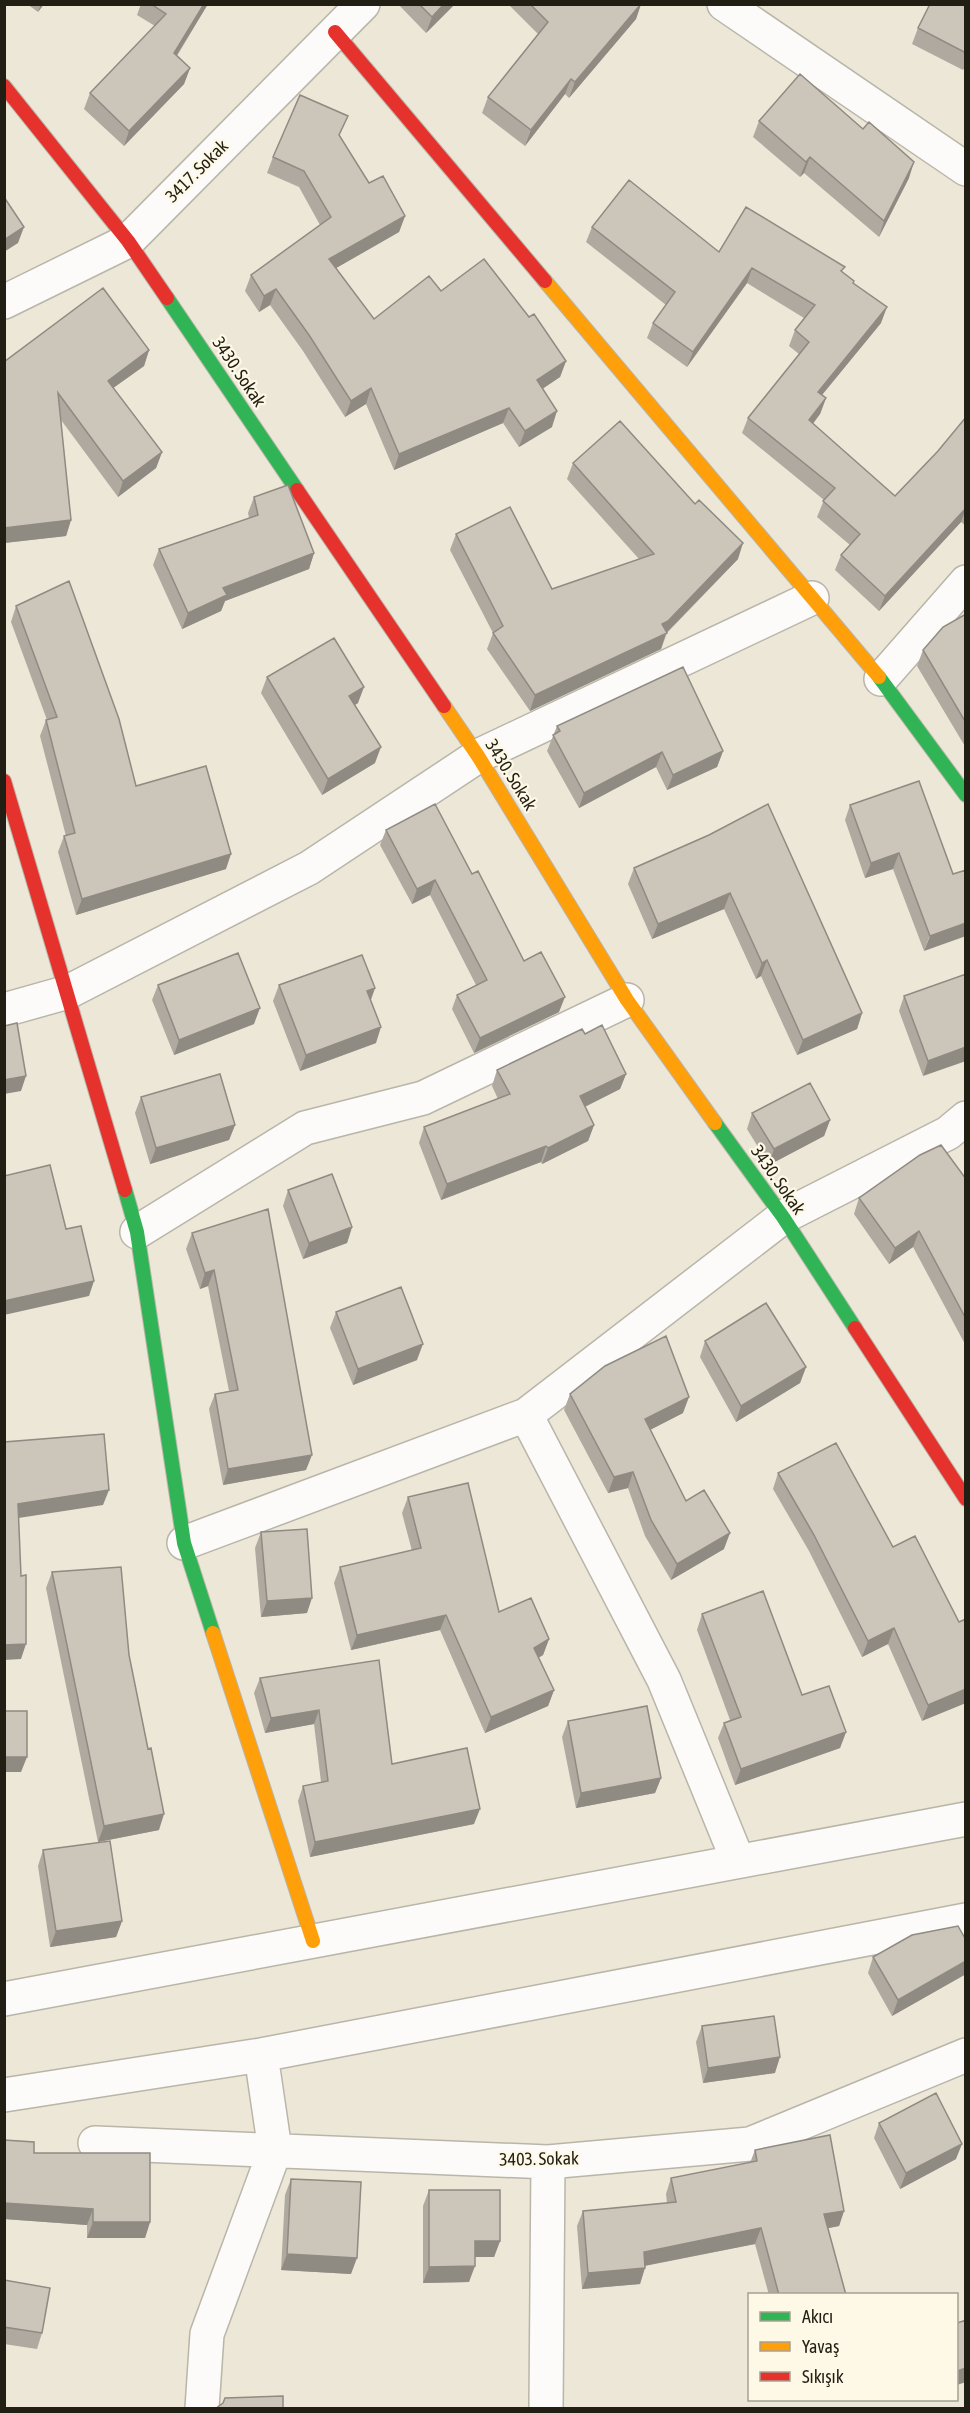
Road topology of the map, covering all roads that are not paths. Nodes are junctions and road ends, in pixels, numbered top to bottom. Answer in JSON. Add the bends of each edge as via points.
{"nodes":[{"id":1,"x":363,"y":4,"type":"edge"},
{"id":2,"x":724,"y":4,"type":"edge"},
{"id":3,"x":335,"y":32,"type":"junction"},
{"id":4,"x":4,"y":86,"type":"edge"},
{"id":5,"x":966,"y":169,"type":"edge"},
{"id":6,"x":128,"y":241,"type":"junction"},
{"id":7,"x":4,"y":302,"type":"edge"},
{"id":8,"x":966,"y":582,"type":"edge"},
{"id":9,"x":812,"y":598,"type":"junction"},
{"id":10,"x":881,"y":679,"type":"junction"},
{"id":11,"x":478,"y":756,"type":"junction"},
{"id":12,"x":4,"y":782,"type":"edge"},
{"id":13,"x":966,"y":795,"type":"edge"},
{"id":14,"x":68,"y":992,"type":"junction"},
{"id":15,"x":627,"y":1000,"type":"junction"},
{"id":16,"x":4,"y":1010,"type":"edge"},
{"id":17,"x":966,"y":1118,"type":"edge"},
{"id":18,"x":783,"y":1216,"type":"junction"},
{"id":19,"x":137,"y":1232,"type":"junction"},
{"id":20,"x":526,"y":1415,"type":"junction"},
{"id":21,"x":966,"y":1499,"type":"edge"},
{"id":22,"x":184,"y":1543,"type":"junction"},
{"id":23,"x":966,"y":1819,"type":"edge"},
{"id":24,"x":738,"y":1861,"type":"junction"},
{"id":25,"x":966,"y":1920,"type":"edge"},
{"id":26,"x":313,"y":1941,"type":"junction"},
{"id":27,"x":4,"y":1999,"type":"edge"},
{"id":28,"x":261,"y":2055,"type":"junction"},
{"id":29,"x":966,"y":2055,"type":"edge"},
{"id":30,"x":4,"y":2095,"type":"edge"},
{"id":31,"x":94,"y":2143,"type":"dead end"},
{"id":32,"x":275,"y":2150,"type":"junction"},
{"id":33,"x":549,"y":2162,"type":"junction"},
{"id":34,"x":202,"y":2409,"type":"edge"},
{"id":35,"x":546,"y":2409,"type":"edge"}],
"edges":[{"from":1,"to":3,"type":"street","name":"3417. Sokak"},
{"from":2,"to":5,"type":"street"},
{"from":3,"to":6,"type":"street","name":"3417. Sokak"},
{"from":3,"to":9,"type":"street"},
{"from":4,"to":6,"type":"street","name":"3430. Sokak"},
{"from":6,"to":7,"type":"street","name":"3417. Sokak"},
{"from":6,"to":11,"type":"street","name":"3430. Sokak"},
{"from":8,"to":10,"type":"street"},
{"from":9,"to":10,"type":"street"},
{"from":9,"to":11,"type":"street"},
{"from":10,"to":13,"type":"street"},
{"from":11,"to":14,"type":"street","via":[[309,868]]},
{"from":11,"to":15,"type":"street","name":"3430. Sokak"},
{"from":12,"to":14,"type":"street"},
{"from":14,"to":16,"type":"street"},
{"from":14,"to":19,"type":"street"},
{"from":15,"to":18,"type":"street","name":"3430. Sokak"},
{"from":15,"to":19,"type":"street","via":[[423,1098],[305,1128]]},
{"from":17,"to":18,"type":"street","via":[[948,1133]]},
{"from":18,"to":20,"type":"street"},
{"from":18,"to":21,"type":"street","name":"3430. Sokak"},
{"from":19,"to":22,"type":"street"},
{"from":20,"to":22,"type":"street"},
{"from":20,"to":24,"type":"street","via":[[664,1680]]},
{"from":22,"to":26,"type":"street"},
{"from":23,"to":24,"type":"street"},
{"from":24,"to":26,"type":"street"},
{"from":25,"to":28,"type":"street"},
{"from":26,"to":27,"type":"street"},
{"from":28,"to":30,"type":"street"},
{"from":28,"to":32,"type":"street"},
{"from":29,"to":33,"type":"street","name":"3403. Sokak","via":[[750,2144]]},
{"from":31,"to":32,"type":"street","name":"3403. Sokak"},
{"from":32,"to":33,"type":"street","name":"3403. Sokak"},
{"from":32,"to":34,"type":"street","via":[[207,2334]]},
{"from":33,"to":35,"type":"street"}]}
